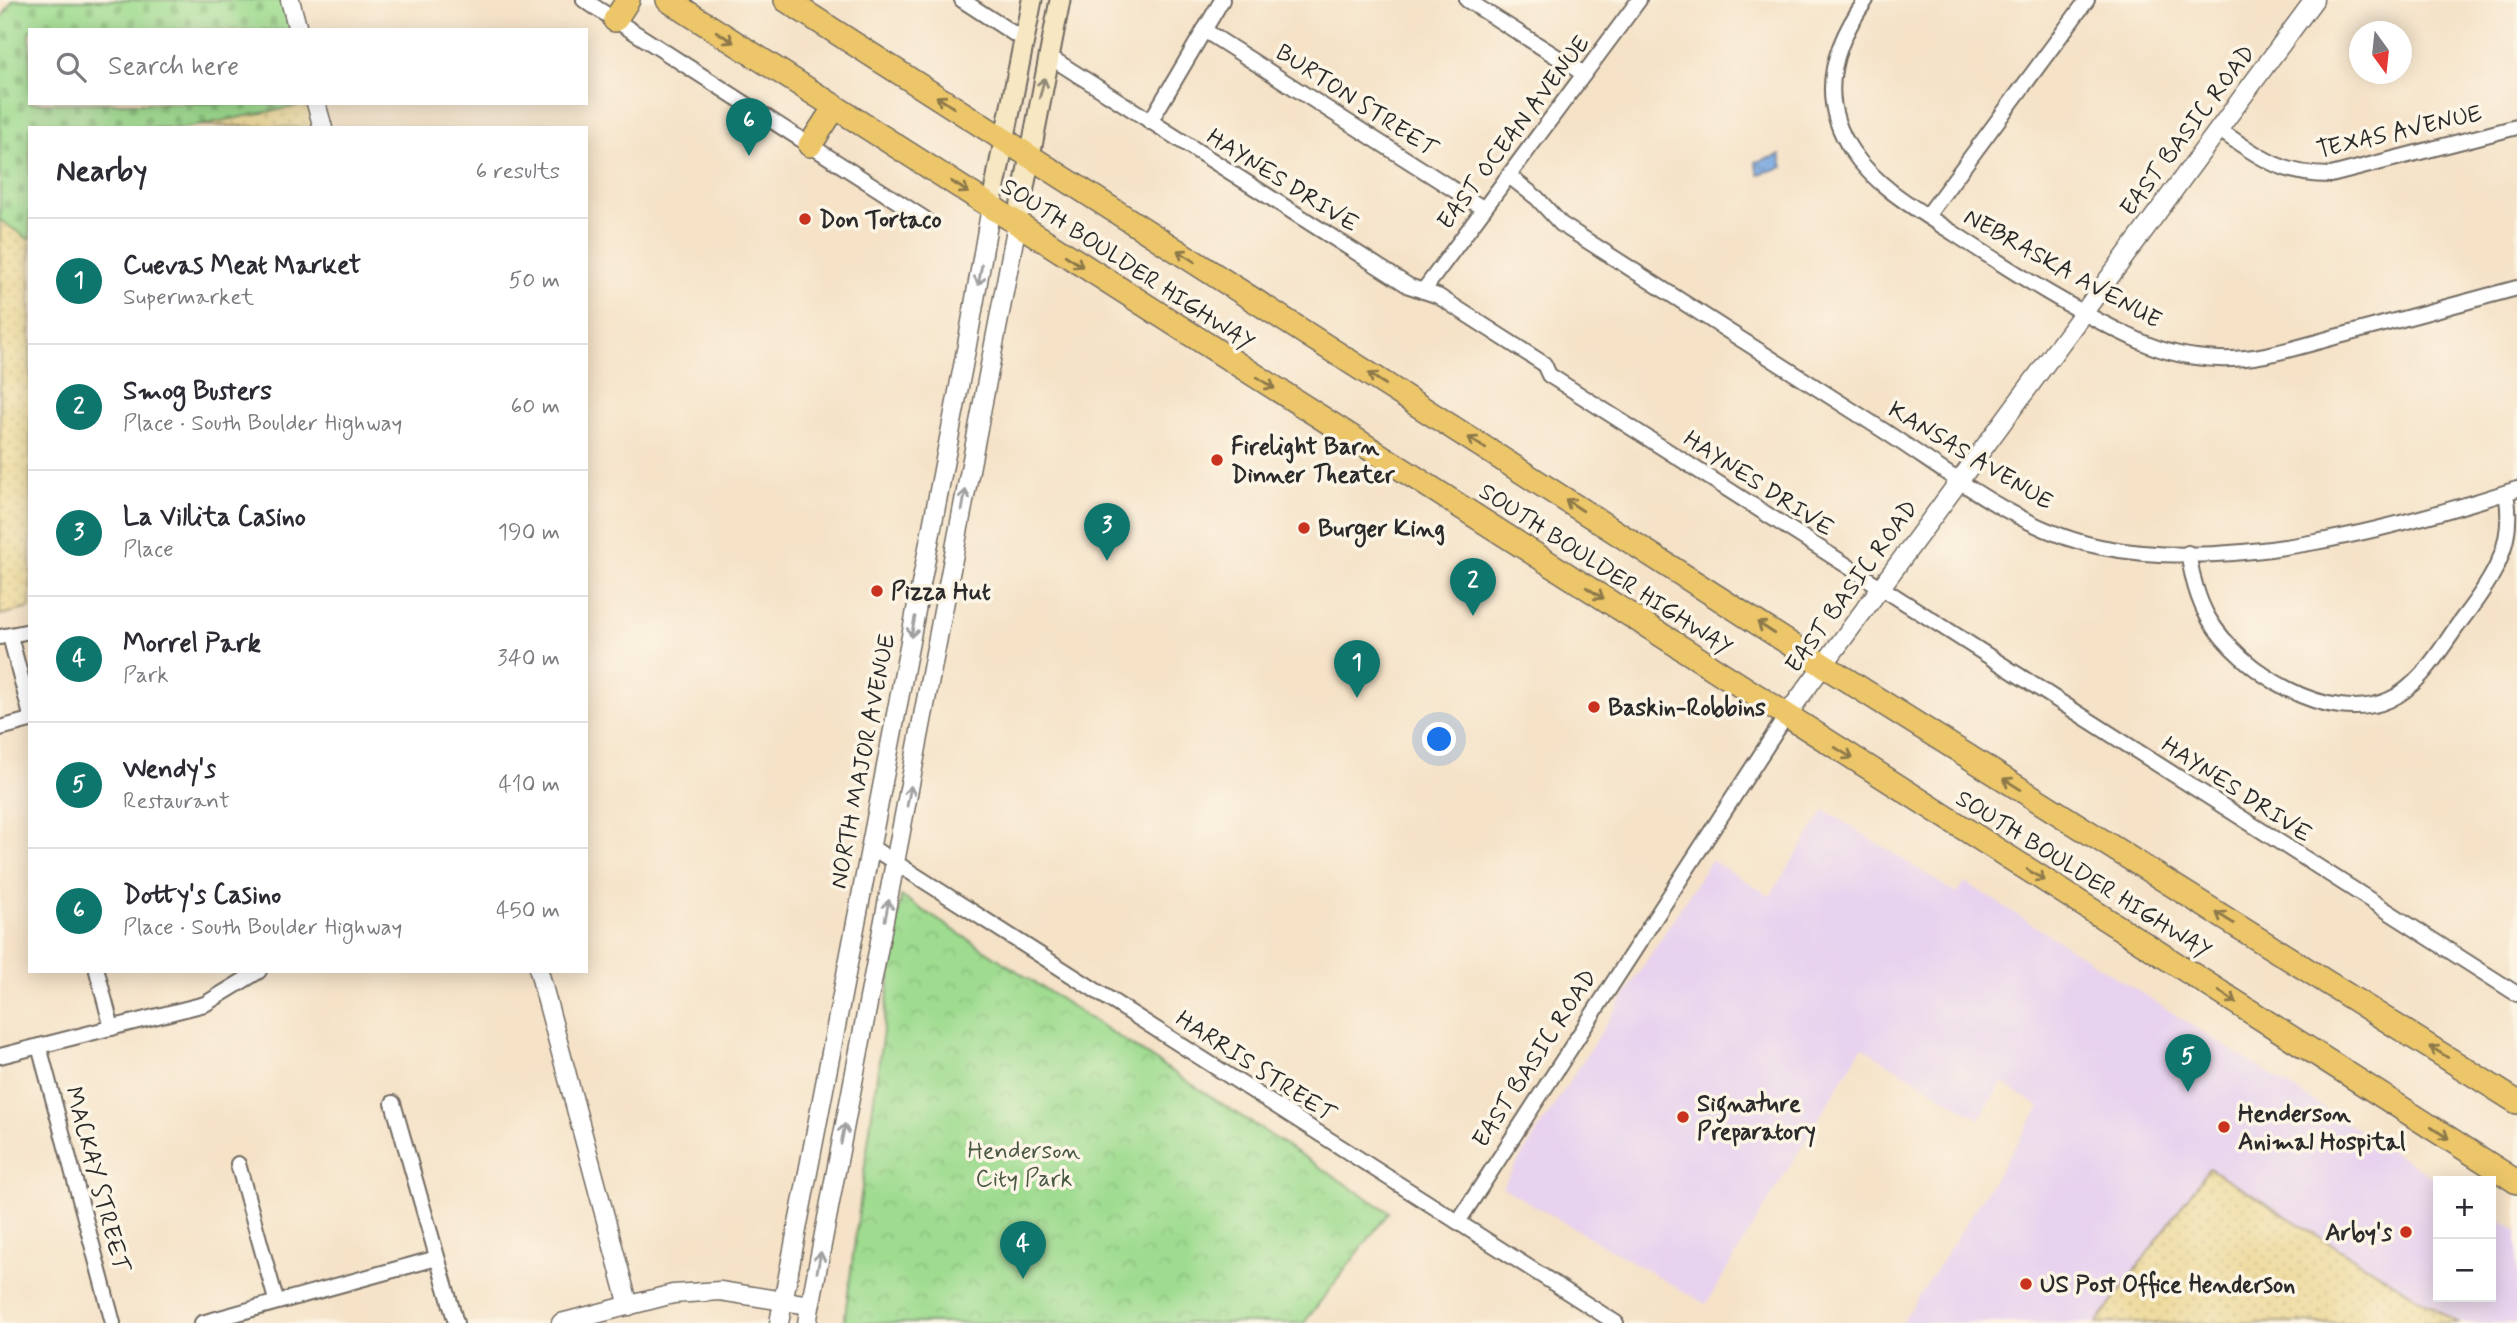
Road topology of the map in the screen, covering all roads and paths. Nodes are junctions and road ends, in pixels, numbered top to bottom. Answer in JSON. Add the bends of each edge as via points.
{"nodes":[{"id":1,"x":290,"y":0,"type":"edge"},
{"id":2,"x":584,"y":0,"type":"edge"},
{"id":3,"x":628,"y":0,"type":"edge"},
{"id":4,"x":668,"y":0,"type":"edge"},
{"id":5,"x":786,"y":0,"type":"edge"},
{"id":6,"x":962,"y":0,"type":"edge"},
{"id":7,"x":1032,"y":0,"type":"edge"},
{"id":8,"x":1060,"y":0,"type":"edge"},
{"id":9,"x":1222,"y":0,"type":"edge"},
{"id":10,"x":1467,"y":0,"type":"edge"},
{"id":11,"x":1639,"y":0,"type":"edge"},
{"id":12,"x":1866,"y":0,"type":"edge"},
{"id":13,"x":2087,"y":0,"type":"edge"},
{"id":14,"x":2314,"y":0,"type":"edge"},
{"id":15,"x":615,"y":20,"type":"junction"},
{"id":16,"x":297,"y":28,"type":"edge"},
{"id":17,"x":1204,"y":30,"type":"junction"},
{"id":18,"x":1025,"y":41,"type":"junction"},
{"id":19,"x":1050,"y":57,"type":"junction"},
{"id":20,"x":1584,"y":74,"type":"junction"},
{"id":21,"x":317,"y":105,"type":"edge"},
{"id":22,"x":835,"y":107,"type":"junction"},
{"id":23,"x":1150,"y":122,"type":"junction"},
{"id":24,"x":322,"y":126,"type":"edge"},
{"id":25,"x":2517,"y":127,"type":"edge"},
{"id":26,"x":2218,"y":129,"type":"junction"},
{"id":27,"x":1003,"y":139,"type":"junction"},
{"id":28,"x":810,"y":145,"type":"junction"},
{"id":29,"x":1028,"y":155,"type":"junction"},
{"id":30,"x":1508,"y":176,"type":"junction"},
{"id":31,"x":991,"y":207,"type":"junction"},
{"id":32,"x":1484,"y":209,"type":"junction"},
{"id":33,"x":1927,"y":216,"type":"junction"},
{"id":34,"x":925,"y":219,"type":"dead end"},
{"id":35,"x":1017,"y":224,"type":"junction"},
{"id":36,"x":2517,"y":288,"type":"edge"},
{"id":37,"x":1423,"y":291,"type":"junction"},
{"id":38,"x":2083,"y":311,"type":"junction"},
{"id":39,"x":1959,"y":479,"type":"junction"},
{"id":40,"x":2512,"y":491,"type":"edge"},
{"id":41,"x":2188,"y":553,"type":"junction"},
{"id":42,"x":925,"y":560,"type":"junction"},
{"id":43,"x":952,"y":567,"type":"junction"},
{"id":44,"x":1879,"y":587,"type":"junction"},
{"id":45,"x":28,"y":631,"type":"edge"},
{"id":46,"x":5,"y":637,"type":"edge"},
{"id":47,"x":1823,"y":665,"type":"junction"},
{"id":48,"x":28,"y":706,"type":"edge"},
{"id":49,"x":1786,"y":716,"type":"junction"},
{"id":50,"x":28,"y":721,"type":"edge"},
{"id":51,"x":895,"y":721,"type":"junction"},
{"id":52,"x":922,"y":726,"type":"junction"},
{"id":53,"x":0,"y":728,"type":"edge"},
{"id":54,"x":871,"y":847,"type":"junction"},
{"id":55,"x":896,"y":863,"type":"junction"},
{"id":56,"x":98,"y":973,"type":"edge"},
{"id":57,"x":256,"y":973,"type":"edge"},
{"id":58,"x":540,"y":973,"type":"edge"},
{"id":59,"x":2517,"y":994,"type":"edge"},
{"id":60,"x":841,"y":999,"type":"junction"},
{"id":61,"x":869,"y":1004,"type":"junction"},
{"id":62,"x":837,"y":1020,"type":"junction"},
{"id":63,"x":864,"y":1025,"type":"junction"},
{"id":64,"x":112,"y":1028,"type":"junction"},
{"id":65,"x":40,"y":1046,"type":"junction"},
{"id":66,"x":0,"y":1056,"type":"edge"},
{"id":67,"x":2517,"y":1102,"type":"edge"},
{"id":68,"x":393,"y":1103,"type":"dead end"},
{"id":69,"x":238,"y":1164,"type":"dead end"},
{"id":70,"x":2517,"y":1182,"type":"edge"},
{"id":71,"x":1458,"y":1222,"type":"junction"},
{"id":72,"x":437,"y":1258,"type":"junction"},
{"id":73,"x":275,"y":1300,"type":"junction"},
{"id":74,"x":783,"y":1300,"type":"junction"},
{"id":75,"x":629,"y":1306,"type":"junction"},
{"id":76,"x":809,"y":1314,"type":"edge"},
{"id":77,"x":113,"y":1323,"type":"edge"},
{"id":78,"x":202,"y":1323,"type":"edge"},
{"id":79,"x":456,"y":1323,"type":"edge"},
{"id":80,"x":561,"y":1323,"type":"edge"},
{"id":81,"x":779,"y":1323,"type":"edge"},
{"id":82,"x":1616,"y":1323,"type":"edge"}],
"edges":[{"from":1,"to":16,"type":"street"},
{"from":2,"to":15,"type":"street"},
{"from":3,"to":15,"type":"main road"},
{"from":4,"to":22,"type":"main road","name":"SOUTH BOULDER HIGHWAY","one_way":true},
{"from":27,"to":5,"type":"main road","name":"SOUTH BOULDER HIGHWAY","one_way":true},
{"from":6,"to":18,"type":"street"},
{"from":7,"to":18,"type":"main road"},
{"from":8,"to":19,"type":"main road"},
{"from":9,"to":17,"type":"street"},
{"from":10,"to":20,"type":"street"},
{"from":11,"to":20,"type":"street","name":"EAST OCEAN AVENUE"},
{"from":12,"to":33,"type":"street","name":"NEBRASKA AVENUE","via":[[1837,48],[1832,98],[1853,152],[1880,182]]},
{"from":13,"to":33,"type":"street"},
{"from":14,"to":26,"type":"street","name":"EAST BASIC ROAD"},
{"from":15,"to":28,"type":"street"},
{"from":17,"to":23,"type":"street"},
{"from":17,"to":32,"type":"street","name":"BURTON STREET"},
{"from":18,"to":27,"type":"main road"},
{"from":19,"to":23,"type":"street","name":"HAYNES DRIVE"},
{"from":29,"to":19,"type":"main road","one_way":true},
{"from":20,"to":30,"type":"street","name":"EAST OCEAN AVENUE"},
{"from":21,"to":24,"type":"street"},
{"from":22,"to":28,"type":"main road"},
{"from":22,"to":31,"type":"main road","name":"SOUTH BOULDER HIGHWAY","one_way":true},
{"from":23,"to":37,"type":"street","name":"HAYNES DRIVE"},
{"from":25,"to":26,"type":"street","name":"TEXAS AVENUE","via":[[2331,175],[2303,175],[2270,164]]},
{"from":26,"to":38,"type":"street","name":"EAST BASIC ROAD"},
{"from":27,"to":29,"type":"main road","name":"SOUTH BOULDER HIGHWAY"},
{"from":27,"to":31,"type":"main road"},
{"from":28,"to":34,"type":"street"},
{"from":29,"to":35,"type":"main road"},
{"from":47,"to":29,"type":"main road","name":"SOUTH BOULDER HIGHWAY","one_way":true},
{"from":30,"to":32,"type":"street","name":"EAST OCEAN AVENUE"},
{"from":30,"to":39,"type":"street","name":"KANSAS AVENUE","via":[[1561,224]]},
{"from":31,"to":35,"type":"main road","name":"SOUTH BOULDER HIGHWAY"},
{"from":31,"to":42,"type":"street","name":"NORTH MAJOR AVENUE","one_way":true},
{"from":32,"to":37,"type":"street","name":"EAST OCEAN AVENUE"},
{"from":33,"to":38,"type":"street","name":"NEBRASKA AVENUE"},
{"from":43,"to":35,"type":"street","one_way":true},
{"from":35,"to":49,"type":"main road","name":"SOUTH BOULDER HIGHWAY","one_way":true},
{"from":36,"to":38,"type":"street","name":"NEBRASKA AVENUE","via":[[2266,355],[2221,359],[2175,354],[2143,343]]},
{"from":37,"to":44,"type":"street","name":"HAYNES DRIVE","via":[[1544,364],[1549,375]]},
{"from":38,"to":39,"type":"street","name":"EAST BASIC ROAD"},
{"from":39,"to":41,"type":"street","name":"KANSAS AVENUE","via":[[2027,521],[2099,547],[2148,554]]},
{"from":39,"to":44,"type":"street","name":"EAST BASIC ROAD"},
{"from":40,"to":41,"type":"street","name":"KANSAS AVENUE","via":[[2427,517],[2325,540]]},
{"from":40,"to":41,"type":"street","via":[[2504,555],[2491,581],[2417,680],[2390,700],[2360,708],[2345,709],[2302,697],[2241,657],[2209,619],[2194,584]]},
{"from":42,"to":43,"type":"street"},
{"from":42,"to":51,"type":"street","name":"NORTH MAJOR AVENUE","one_way":true},
{"from":43,"to":52,"type":"street"},
{"from":44,"to":47,"type":"street","name":"EAST BASIC ROAD"},
{"from":44,"to":59,"type":"street","name":"HAYNES DRIVE"},
{"from":45,"to":46,"type":"street"},
{"from":46,"to":48,"type":"street"},
{"from":47,"to":49,"type":"street","name":"EAST BASIC ROAD"},
{"from":67,"to":47,"type":"main road","name":"SOUTH BOULDER HIGHWAY","one_way":true},
{"from":49,"to":70,"type":"main road","name":"SOUTH BOULDER HIGHWAY","one_way":true},
{"from":49,"to":71,"type":"street","name":"EAST BASIC ROAD"},
{"from":50,"to":53,"type":"street"},
{"from":51,"to":52,"type":"street"},
{"from":51,"to":54,"type":"street","name":"NORTH MAJOR AVENUE"},
{"from":55,"to":52,"type":"street","one_way":true},
{"from":54,"to":55,"type":"street","name":"HARRIS STREET"},
{"from":54,"to":60,"type":"street","name":"NORTH MAJOR AVENUE"},
{"from":61,"to":55,"type":"street","one_way":true},
{"from":55,"to":71,"type":"street","name":"HARRIS STREET"},
{"from":56,"to":64,"type":"street"},
{"from":57,"to":64,"type":"street","via":[[205,1004]]},
{"from":58,"to":75,"type":"street"},
{"from":60,"to":61,"type":"street"},
{"from":60,"to":62,"type":"street","name":"NORTH MAJOR AVENUE"},
{"from":61,"to":63,"type":"street"},
{"from":62,"to":63,"type":"street"},
{"from":62,"to":74,"type":"street","name":"NORTH MAJOR AVENUE"},
{"from":76,"to":63,"type":"street","one_way":true},
{"from":64,"to":65,"type":"street"},
{"from":65,"to":66,"type":"street"},
{"from":65,"to":77,"type":"street","name":"MACKAY STREET"},
{"from":68,"to":72,"type":"street"},
{"from":69,"to":73,"type":"street"},
{"from":71,"to":82,"type":"street","name":"HARRIS STREET"},
{"from":72,"to":73,"type":"street"},
{"from":72,"to":79,"type":"street"},
{"from":73,"to":78,"type":"street"},
{"from":74,"to":75,"type":"street","via":[[720,1291],[673,1294]]},
{"from":74,"to":76,"type":"street"},
{"from":74,"to":81,"type":"street","name":"NORTH MAJOR AVENUE"},
{"from":75,"to":80,"type":"street"}]}
